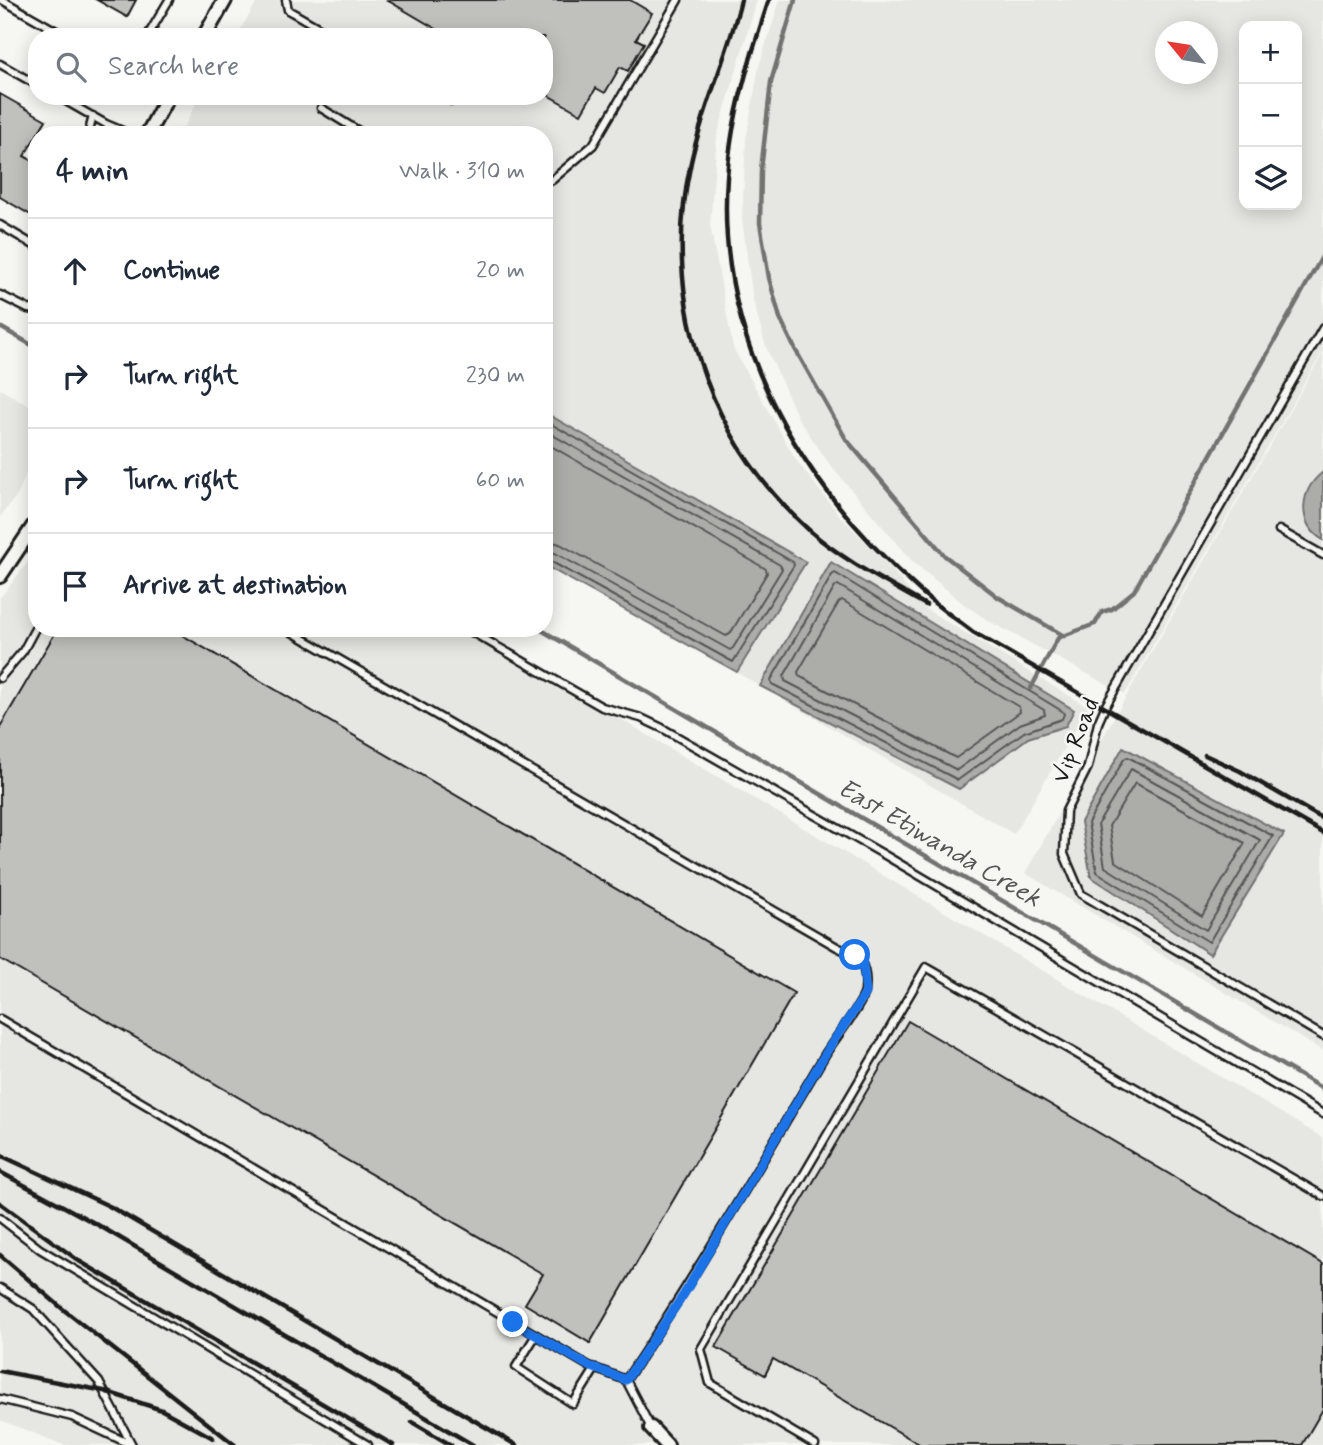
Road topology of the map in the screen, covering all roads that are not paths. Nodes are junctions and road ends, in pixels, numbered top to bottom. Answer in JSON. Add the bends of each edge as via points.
{"nodes":[{"id":1,"x":2,"y":0,"type":"edge"},
{"id":2,"x":169,"y":0,"type":"edge"},
{"id":3,"x":225,"y":0,"type":"edge"},
{"id":4,"x":286,"y":0,"type":"edge"},
{"id":5,"x":678,"y":0,"type":"edge"},
{"id":6,"x":51,"y":28,"type":"edge"},
{"id":7,"x":152,"y":28,"type":"edge"},
{"id":8,"x":209,"y":28,"type":"edge"},
{"id":9,"x":320,"y":28,"type":"edge"},
{"id":10,"x":0,"y":64,"type":"edge"},
{"id":11,"x":28,"y":80,"type":"edge"},
{"id":12,"x":73,"y":105,"type":"edge"},
{"id":13,"x":163,"y":105,"type":"edge"},
{"id":14,"x":321,"y":108,"type":"dead end"},
{"id":15,"x":93,"y":116,"type":"junction"},
{"id":16,"x":90,"y":126,"type":"edge"},
{"id":17,"x":114,"y":126,"type":"edge"},
{"id":18,"x":152,"y":126,"type":"edge"},
{"id":19,"x":350,"y":126,"type":"edge"},
{"id":20,"x":553,"y":179,"type":"edge"},
{"id":21,"x":0,"y":225,"type":"edge"},
{"id":22,"x":28,"y":242,"type":"edge"},
{"id":23,"x":0,"y":295,"type":"edge"},
{"id":24,"x":28,"y":309,"type":"edge"},
{"id":25,"x":1323,"y":328,"type":"edge"},
{"id":26,"x":1279,"y":530,"type":"dead end"},
{"id":27,"x":28,"y":534,"type":"edge"},
{"id":28,"x":1323,"y":555,"type":"edge"},
{"id":29,"x":0,"y":576,"type":"edge"},
{"id":30,"x":31,"y":637,"type":"edge"},
{"id":31,"x":300,"y":637,"type":"edge"},
{"id":32,"x":481,"y":637,"type":"edge"},
{"id":33,"x":0,"y":678,"type":"edge"},
{"id":34,"x":0,"y":1019,"type":"edge"},
{"id":35,"x":1323,"y":1036,"type":"edge"},
{"id":36,"x":1323,"y":1114,"type":"edge"},
{"id":37,"x":1323,"y":1196,"type":"edge"},
{"id":38,"x":0,"y":1218,"type":"edge"},
{"id":39,"x":0,"y":1288,"type":"edge"},
{"id":40,"x":536,"y":1335,"type":"junction"},
{"id":41,"x":595,"y":1369,"type":"junction"},
{"id":42,"x":626,"y":1380,"type":"junction"},
{"id":43,"x":0,"y":1399,"type":"edge"},
{"id":44,"x":651,"y":1428,"type":"joint"},
{"id":45,"x":132,"y":1445,"type":"edge"},
{"id":46,"x":368,"y":1445,"type":"edge"},
{"id":47,"x":667,"y":1445,"type":"edge"},
{"id":48,"x":815,"y":1445,"type":"edge"}],
"edges":[{"from":1,"to":6,"type":"lane"},
{"from":2,"to":7,"type":"lane"},
{"from":3,"to":8,"type":"street"},
{"from":4,"to":9,"type":"lane","via":[[289,10]]},
{"from":5,"to":20,"type":"lane","via":[[593,145]]},
{"from":10,"to":11,"type":"lane"},
{"from":12,"to":15,"type":"lane"},
{"from":13,"to":18,"type":"street"},
{"from":14,"to":19,"type":"lane"},
{"from":15,"to":16,"type":"lane"},
{"from":15,"to":17,"type":"lane"},
{"from":21,"to":22,"type":"lane"},
{"from":23,"to":24,"type":"lane"},
{"from":25,"to":35,"type":"lane","name":"Vip Road","via":[[1105,707],[1088,767],[1066,811],[1064,853],[1081,894]]},
{"from":26,"to":28,"type":"lane"},
{"from":27,"to":29,"type":"street"},
{"from":30,"to":33,"type":"lane"},
{"from":31,"to":42,"type":"lane","via":[[855,955],[863,964],[866,993],[684,1294]]},
{"from":32,"to":36,"type":"lane","via":[[602,707],[662,728]]},
{"from":34,"to":40,"type":"lane"},
{"from":37,"to":48,"type":"lane","via":[[926,967],[701,1349],[710,1383]]},
{"from":38,"to":46,"type":"lane","via":[[40,1249]]},
{"from":39,"to":45,"type":"lane","via":[[33,1309],[99,1382]]},
{"from":40,"to":41,"type":"lane"},
{"from":40,"to":41,"type":"lane","via":[[516,1367],[573,1404]]},
{"from":41,"to":42,"type":"lane"},
{"from":42,"to":44,"type":"lane"},
{"from":43,"to":45,"type":"lane","via":[[72,1417]]},
{"from":44,"to":47,"type":"street"}]}
